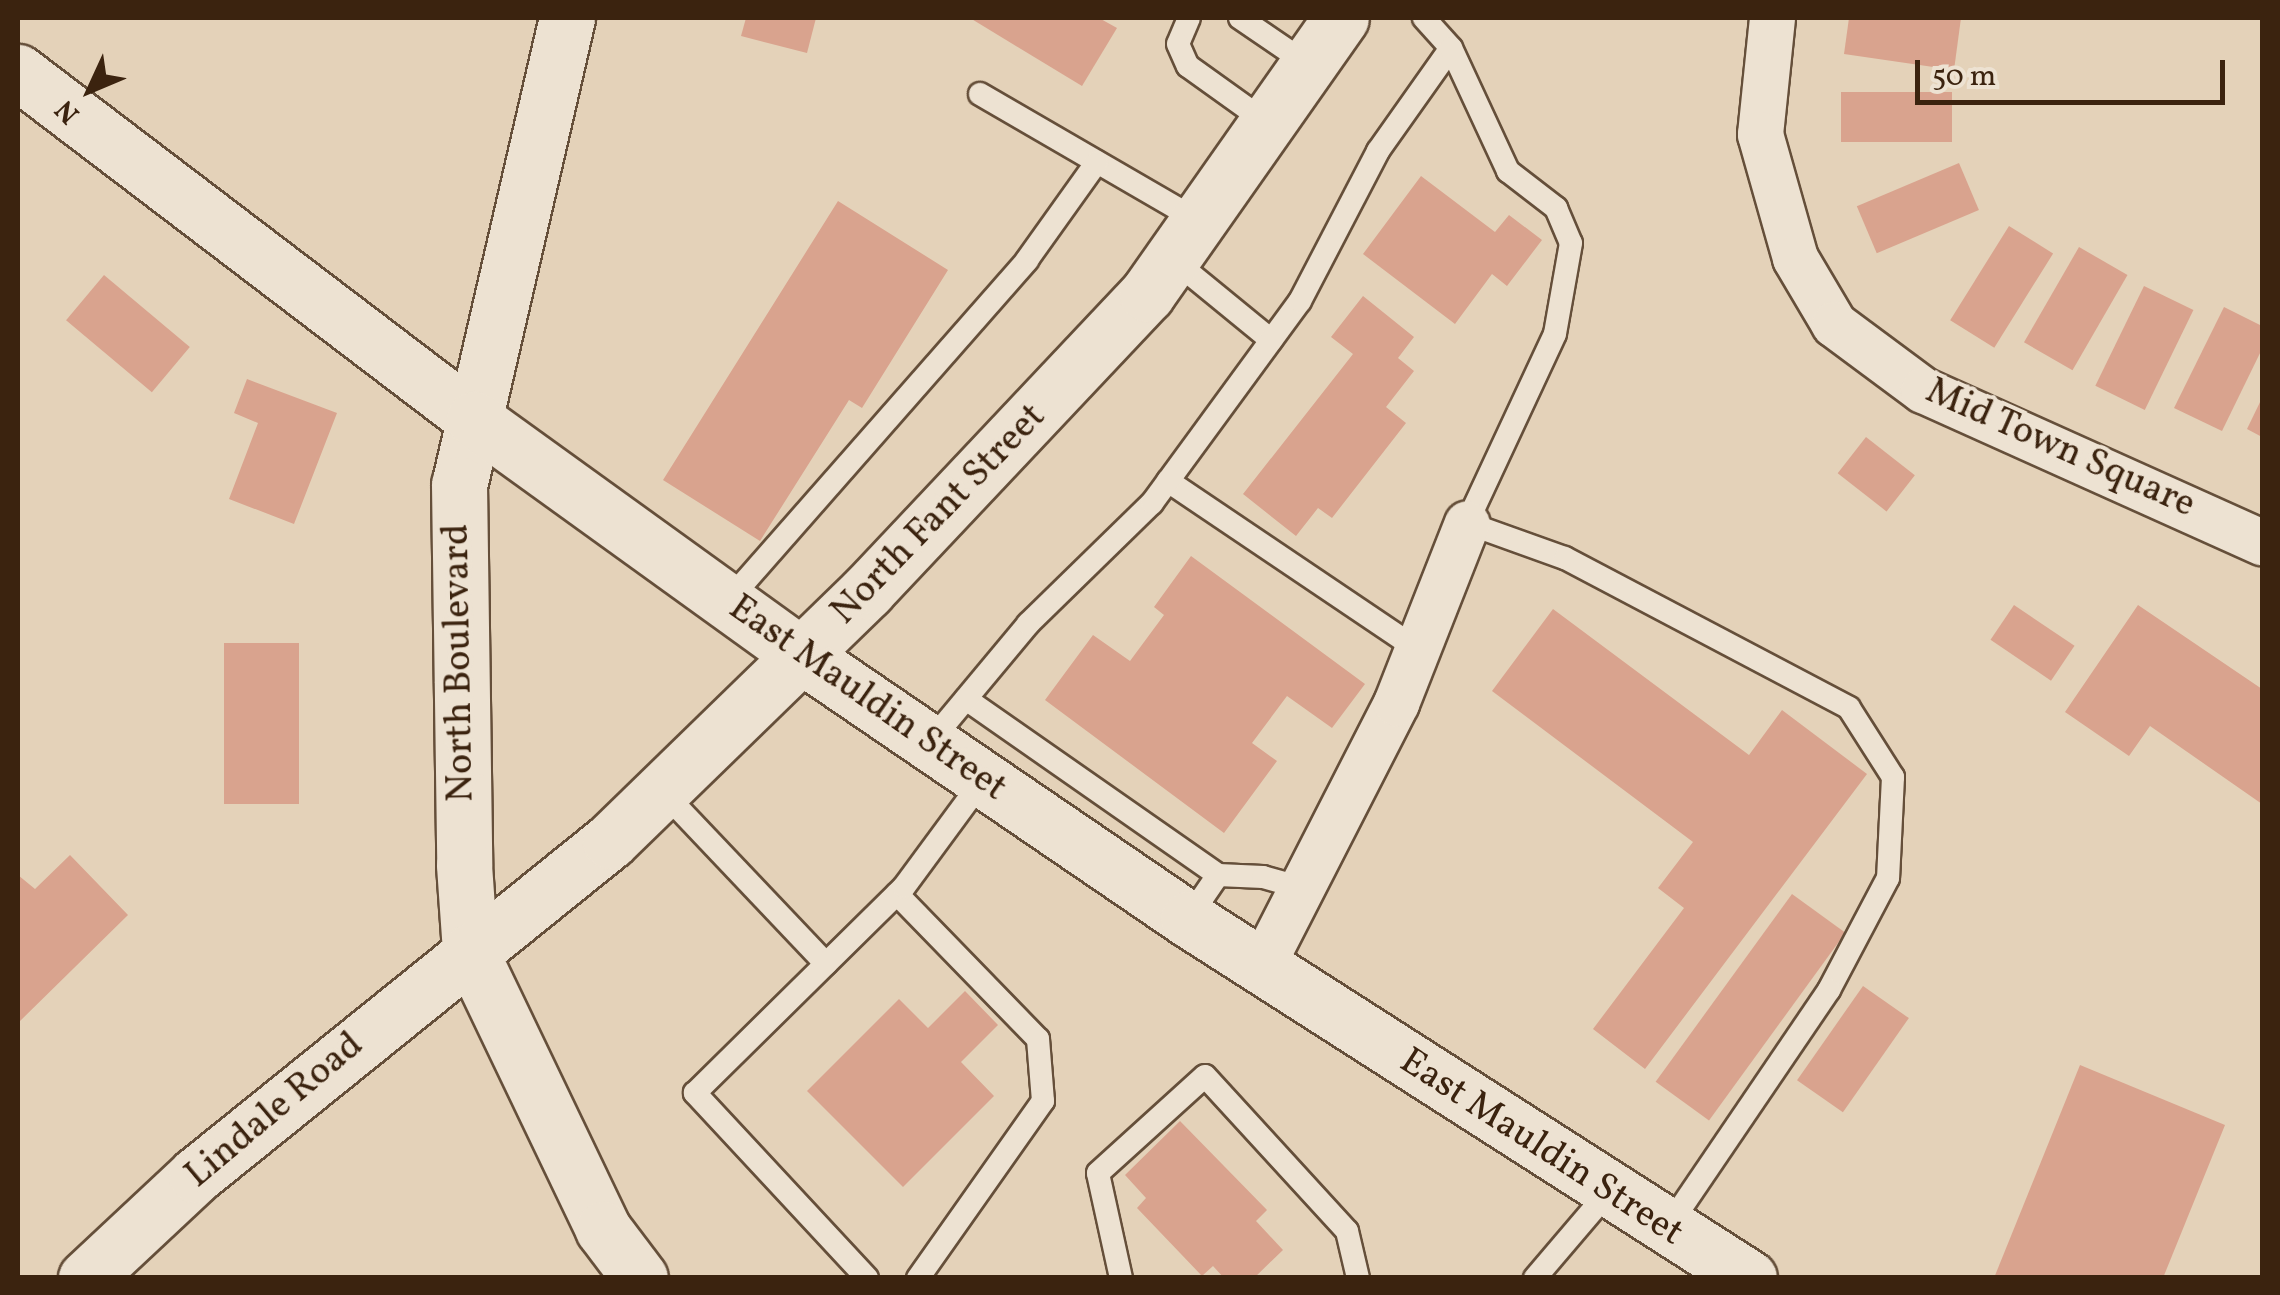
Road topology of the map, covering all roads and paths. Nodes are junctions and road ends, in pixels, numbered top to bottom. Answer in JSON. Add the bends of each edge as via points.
{"nodes":[{"id":1,"x":568,"y":18,"type":"edge"},
{"id":2,"x":1189,"y":18,"type":"edge"},
{"id":3,"x":1240,"y":18,"type":"edge"},
{"id":4,"x":1341,"y":18,"type":"edge"},
{"id":5,"x":1424,"y":18,"type":"edge"},
{"id":6,"x":1772,"y":18,"type":"edge"},
{"id":7,"x":1451,"y":48,"type":"junction"},
{"id":8,"x":1309,"y":65,"type":"junction"},
{"id":9,"x":18,"y":72,"type":"edge"},
{"id":10,"x":980,"y":94,"type":"dead end"},
{"id":11,"x":1269,"y":124,"type":"junction"},
{"id":12,"x":1097,"y":162,"type":"junction"},
{"id":13,"x":1186,"y":240,"type":"junction"},
{"id":14,"x":1271,"y":340,"type":"junction"},
{"id":15,"x":474,"y":420,"type":"junction"},
{"id":16,"x":1168,"y":482,"type":"junction"},
{"id":17,"x":1466,"y":523,"type":"junction"},
{"id":18,"x":2262,"y":542,"type":"edge"},
{"id":19,"x":727,"y":602,"type":"junction"},
{"id":20,"x":1417,"y":649,"type":"junction"},
{"id":21,"x":800,"y":655,"type":"junction"},
{"id":22,"x":966,"y":699,"type":"junction"},
{"id":23,"x":929,"y":742,"type":"junction"},
{"id":24,"x":983,"y":780,"type":"junction"},
{"id":25,"x":662,"y":791,"type":"junction"},
{"id":26,"x":1302,"y":888,"type":"junction"},
{"id":27,"x":896,"y":894,"type":"junction"},
{"id":28,"x":1203,"y":897,"type":"junction"},
{"id":29,"x":470,"y":951,"type":"junction"},
{"id":30,"x":826,"y":964,"type":"junction"},
{"id":31,"x":1262,"y":966,"type":"junction"},
{"id":32,"x":1609,"y":1191,"type":"junction"},
{"id":33,"x":1666,"y":1230,"type":"junction"},
{"id":34,"x":86,"y":1278,"type":"edge"},
{"id":35,"x":640,"y":1278,"type":"edge"},
{"id":36,"x":867,"y":1278,"type":"edge"},
{"id":37,"x":918,"y":1278,"type":"edge"},
{"id":38,"x":1121,"y":1278,"type":"edge"},
{"id":39,"x":1358,"y":1278,"type":"edge"},
{"id":40,"x":1535,"y":1278,"type":"edge"},
{"id":41,"x":1749,"y":1278,"type":"edge"}],
"edges":[{"from":1,"to":15,"type":"street","name":"North Boulevard"},
{"from":2,"to":11,"type":"lane","via":[[1178,44],[1188,66]]},
{"from":3,"to":8,"type":"lane"},
{"from":4,"to":8,"type":"street","name":"North Fant Street"},
{"from":5,"to":7,"type":"lane"},
{"from":6,"to":18,"type":"street","name":"Mid Town Square","via":[[1760,134],[1795,258],[1834,324],[1923,390]]},
{"from":7,"to":14,"type":"lane","via":[[1378,150],[1300,301]]},
{"from":7,"to":17,"type":"lane","via":[[1508,171],[1556,208],[1570,243],[1555,334]]},
{"from":8,"to":11,"type":"street","name":"North Fant Street"},
{"from":9,"to":15,"type":"street","name":"East Mauldin Street"},
{"from":10,"to":12,"type":"lane"},
{"from":11,"to":13,"type":"street","name":"North Fant Street"},
{"from":12,"to":13,"type":"lane"},
{"from":12,"to":19,"type":"lane","via":[[1027,260]]},
{"from":13,"to":14,"type":"lane"},
{"from":13,"to":21,"type":"street","name":"North Fant Street","via":[[1041,411]]},
{"from":14,"to":16,"type":"lane"},
{"from":15,"to":19,"type":"street","name":"East Mauldin Street"},
{"from":15,"to":29,"type":"street","name":"North Boulevard","via":[[458,484],[456,648]]},
{"from":16,"to":20,"type":"lane"},
{"from":16,"to":22,"type":"lane","via":[[1028,624]]},
{"from":17,"to":20,"type":"street"},
{"from":17,"to":33,"type":"lane","via":[[1566,558],[1849,708],[1893,777],[1888,878],[1829,990]]},
{"from":19,"to":21,"type":"street","name":"East Mauldin Street"},
{"from":20,"to":26,"type":"street"},
{"from":21,"to":23,"type":"street","name":"East Mauldin Street"},
{"from":21,"to":25,"type":"street","name":"North Fant Street"},
{"from":22,"to":23,"type":"lane"},
{"from":22,"to":28,"type":"lane"},
{"from":23,"to":24,"type":"street","name":"East Mauldin Street"},
{"from":24,"to":27,"type":"lane"},
{"from":24,"to":28,"type":"street","name":"East Mauldin Street"},
{"from":25,"to":29,"type":"street","name":"North Fant Street","via":[[610,841]]},
{"from":25,"to":30,"type":"lane"},
{"from":26,"to":28,"type":"lane","via":[[1263,877]]},
{"from":26,"to":31,"type":"street"},
{"from":27,"to":30,"type":"lane"},
{"from":27,"to":37,"type":"lane","via":[[1038,1040],[1043,1101]]},
{"from":28,"to":31,"type":"street","name":"East Mauldin Street"},
{"from":29,"to":34,"type":"street","name":"Lindale Road","via":[[196,1176]]},
{"from":29,"to":35,"type":"street","name":"North Boulevard","via":[[603,1230]]},
{"from":30,"to":36,"type":"lane","via":[[695,1093]]},
{"from":31,"to":32,"type":"street","name":"East Mauldin Street"},
{"from":32,"to":33,"type":"street","name":"East Mauldin Street"},
{"from":32,"to":40,"type":"lane"},
{"from":33,"to":41,"type":"street","name":"East Mauldin Street"},
{"from":38,"to":39,"type":"lane","via":[[1098,1173],[1204,1076],[1347,1231]]}]}
